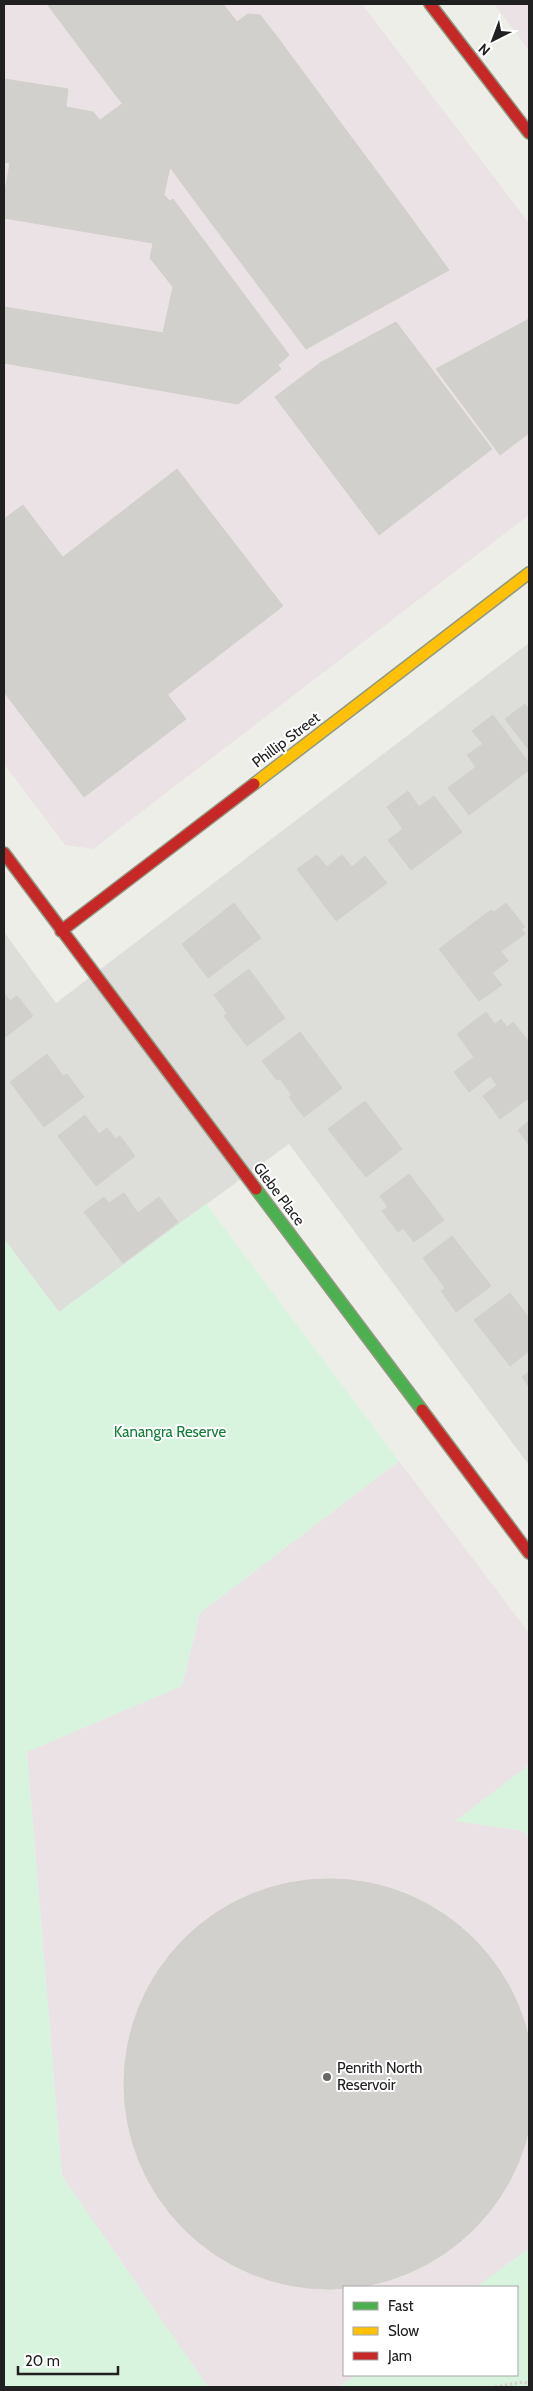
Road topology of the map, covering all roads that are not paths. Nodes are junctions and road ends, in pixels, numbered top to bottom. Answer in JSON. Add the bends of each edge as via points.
{"nodes":[{"id":1,"x":430,"y":4,"type":"edge"},
{"id":2,"x":529,"y":134,"type":"edge"},
{"id":3,"x":529,"y":574,"type":"edge"},
{"id":4,"x":4,"y":853,"type":"edge"},
{"id":5,"x":61,"y":931,"type":"junction"},
{"id":6,"x":529,"y":1553,"type":"edge"}],
"edges":[{"from":1,"to":2,"type":"street"},
{"from":3,"to":5,"type":"street","name":"Phillip Street"},
{"from":4,"to":5,"type":"street","name":"Glebe Place"},
{"from":5,"to":6,"type":"street","name":"Glebe Place"}]}
